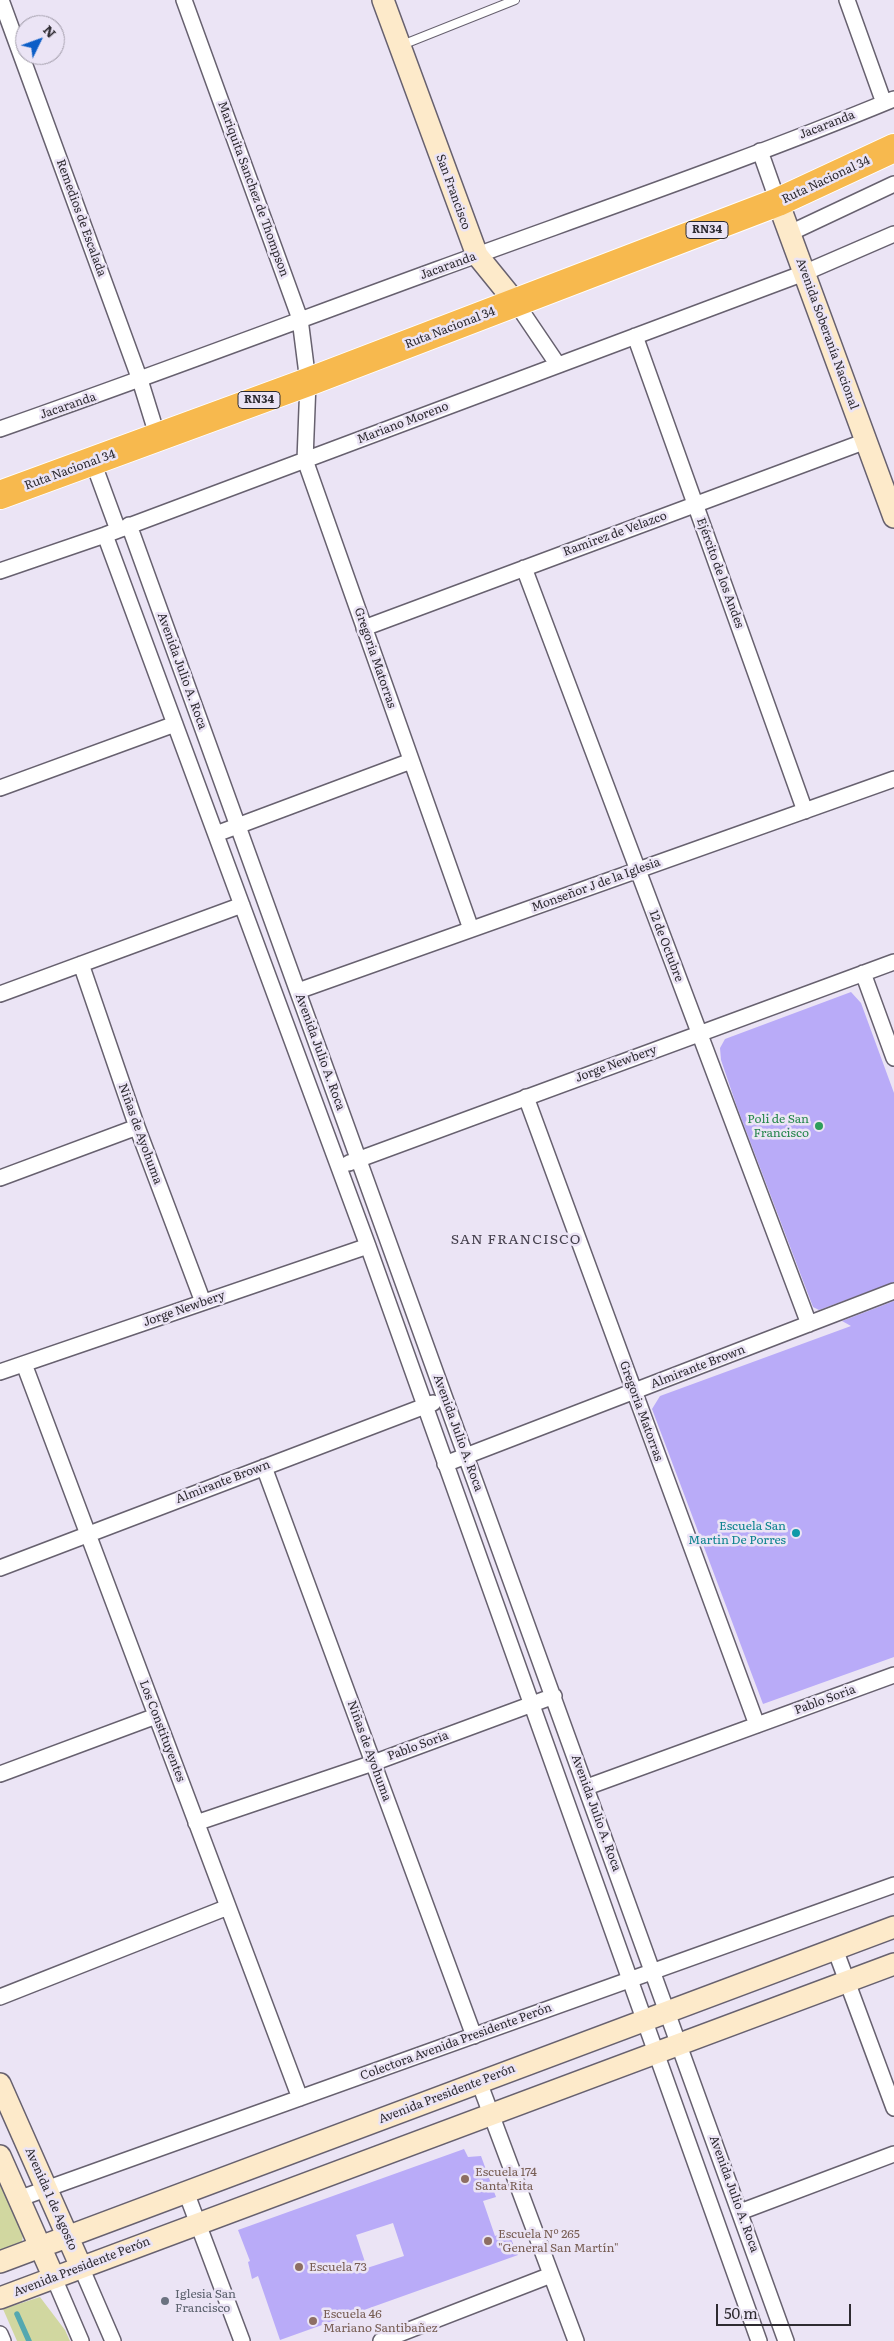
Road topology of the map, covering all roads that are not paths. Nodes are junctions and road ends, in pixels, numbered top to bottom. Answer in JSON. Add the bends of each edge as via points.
{"nodes":[{"id":1,"x":1,"y":0,"type":"edge"},
{"id":2,"x":184,"y":0,"type":"edge"},
{"id":3,"x":383,"y":0,"type":"edge"},
{"id":4,"x":515,"y":0,"type":"edge"},
{"id":5,"x":847,"y":0,"type":"edge"},
{"id":6,"x":400,"y":46,"type":"junction"},
{"id":7,"x":889,"y":101,"type":"edge"},
{"id":8,"x":894,"y":148,"type":"edge"},
{"id":9,"x":760,"y":152,"type":"junction"},
{"id":10,"x":894,"y":184,"type":"edge"},
{"id":11,"x":778,"y":202,"type":"junction"},
{"id":12,"x":790,"y":233,"type":"junction"},
{"id":13,"x":894,"y":234,"type":"edge"},
{"id":14,"x":477,"y":255,"type":"junction"},
{"id":15,"x":804,"y":273,"type":"junction"},
{"id":16,"x":516,"y":303,"type":"junction"},
{"id":17,"x":300,"y":319,"type":"junction"},
{"id":18,"x":635,"y":336,"type":"junction"},
{"id":19,"x":558,"y":365,"type":"junction"},
{"id":20,"x":140,"y":380,"type":"junction"},
{"id":21,"x":308,"y":382,"type":"junction"},
{"id":22,"x":0,"y":429,"type":"edge"},
{"id":23,"x":158,"y":438,"type":"junction"},
{"id":24,"x":866,"y":441,"type":"junction"},
{"id":25,"x":305,"y":460,"type":"junction"},
{"id":26,"x":92,"y":462,"type":"junction"},
{"id":27,"x":0,"y":495,"type":"edge"},
{"id":28,"x":695,"y":504,"type":"junction"},
{"id":29,"x":894,"y":517,"type":"edge"},
{"id":30,"x":117,"y":530,"type":"junction"},
{"id":31,"x":524,"y":568,"type":"junction"},
{"id":32,"x":0,"y":571,"type":"edge"},
{"id":33,"x":364,"y":628,"type":"junction"},
{"id":34,"x":175,"y":724,"type":"junction"},
{"id":35,"x":411,"y":761,"type":"junction"},
{"id":36,"x":894,"y":779,"type":"edge"},
{"id":37,"x":0,"y":788,"type":"edge"},
{"id":38,"x":805,"y":811,"type":"junction"},
{"id":39,"x":238,"y":825,"type":"junction"},
{"id":40,"x":216,"y":834,"type":"junction"},
{"id":41,"x":637,"y":870,"type":"junction"},
{"id":42,"x":242,"y":905,"type":"junction"},
{"id":43,"x":471,"y":929,"type":"junction"},
{"id":44,"x":894,"y":962,"type":"edge"},
{"id":45,"x":81,"y":964,"type":"junction"},
{"id":46,"x":863,"y":973,"type":"junction"},
{"id":47,"x":298,"y":991,"type":"junction"},
{"id":48,"x":0,"y":994,"type":"edge"},
{"id":49,"x":699,"y":1034,"type":"junction"},
{"id":50,"x":894,"y":1058,"type":"edge"},
{"id":51,"x":526,"y":1097,"type":"junction"},
{"id":52,"x":137,"y":1127,"type":"junction"},
{"id":53,"x":359,"y":1159,"type":"junction"},
{"id":54,"x":339,"y":1167,"type":"junction"},
{"id":55,"x":0,"y":1178,"type":"edge"},
{"id":56,"x":368,"y":1246,"type":"junction"},
{"id":57,"x":894,"y":1291,"type":"edge"},
{"id":58,"x":202,"y":1302,"type":"junction"},
{"id":59,"x":809,"y":1324,"type":"junction"},
{"id":60,"x":24,"y":1364,"type":"junction"},
{"id":61,"x":0,"y":1372,"type":"edge"},
{"id":62,"x":633,"y":1392,"type":"junction"},
{"id":63,"x":446,"y":1398,"type":"junction"},
{"id":64,"x":425,"y":1406,"type":"junction"},
{"id":65,"x":467,"y":1456,"type":"junction"},
{"id":66,"x":445,"y":1464,"type":"junction"},
{"id":67,"x":264,"y":1466,"type":"junction"},
{"id":68,"x":88,"y":1534,"type":"junction"},
{"id":69,"x":0,"y":1568,"type":"edge"},
{"id":70,"x":894,"y":1675,"type":"edge"},
{"id":71,"x":554,"y":1696,"type":"junction"},
{"id":72,"x":531,"y":1704,"type":"junction"},
{"id":73,"x":156,"y":1716,"type":"junction"},
{"id":74,"x":757,"y":1725,"type":"junction"},
{"id":75,"x":374,"y":1763,"type":"junction"},
{"id":76,"x":0,"y":1774,"type":"edge"},
{"id":77,"x":586,"y":1787,"type":"junction"},
{"id":78,"x":196,"y":1823,"type":"junction"},
{"id":79,"x":894,"y":1885,"type":"edge"},
{"id":80,"x":228,"y":1908,"type":"junction"},
{"id":81,"x":894,"y":1927,"type":"edge"},
{"id":82,"x":835,"y":1949,"type":"junction"},
{"id":83,"x":894,"y":1964,"type":"edge"},
{"id":84,"x":654,"y":1972,"type":"junction"},
{"id":85,"x":629,"y":1980,"type":"junction"},
{"id":86,"x":847,"y":1982,"type":"junction"},
{"id":87,"x":0,"y":1997,"type":"edge"},
{"id":88,"x":668,"y":2011,"type":"junction"},
{"id":89,"x":644,"y":2020,"type":"junction"},
{"id":90,"x":474,"y":2036,"type":"junction"},
{"id":91,"x":680,"y":2044,"type":"junction"},
{"id":92,"x":655,"y":2053,"type":"junction"},
{"id":93,"x":479,"y":2082,"type":"junction"},
{"id":94,"x":0,"y":2084,"type":"edge"},
{"id":95,"x":300,"y":2098,"type":"junction"},
{"id":96,"x":894,"y":2108,"type":"edge"},
{"id":97,"x":491,"y":2114,"type":"junction"},
{"id":98,"x":894,"y":2154,"type":"edge"},
{"id":99,"x":0,"y":2156,"type":"edge"},
{"id":100,"x":46,"y":2189,"type":"junction"},
{"id":101,"x":186,"y":2192,"type":"junction"},
{"id":102,"x":18,"y":2199,"type":"junction"},
{"id":103,"x":740,"y":2212,"type":"junction"},
{"id":104,"x":198,"y":2224,"type":"junction"},
{"id":105,"x":67,"y":2236,"type":"junction"},
{"id":106,"x":40,"y":2246,"type":"junction"},
{"id":107,"x":0,"y":2262,"type":"edge"},
{"id":108,"x":81,"y":2267,"type":"junction"},
{"id":109,"x":551,"y":2275,"type":"junction"},
{"id":110,"x":54,"y":2278,"type":"junction"},
{"id":111,"x":0,"y":2298,"type":"edge"},
{"id":112,"x":0,"y":2334,"type":"edge"},
{"id":113,"x":3,"y":2341,"type":"edge"},
{"id":114,"x":81,"y":2341,"type":"edge"},
{"id":115,"x":113,"y":2341,"type":"edge"},
{"id":116,"x":242,"y":2341,"type":"edge"},
{"id":117,"x":381,"y":2341,"type":"edge"},
{"id":118,"x":576,"y":2341,"type":"edge"},
{"id":119,"x":759,"y":2341,"type":"edge"},
{"id":120,"x":786,"y":2341,"type":"edge"}],
"edges":[{"from":1,"to":20,"type":"street","name":"Remedios de Escalada"},
{"from":2,"to":17,"type":"street","name":"Mariquita Sanchez de Thompson"},
{"from":3,"to":6,"type":"street","name":"San Francisco"},
{"from":4,"to":6,"type":"lane"},
{"from":5,"to":7,"type":"street"},
{"from":6,"to":14,"type":"street","name":"San Francisco"},
{"from":7,"to":9,"type":"street","name":"Jacaranda"},
{"from":8,"to":11,"type":"highway","name":"Ruta Nacional 34","number":"RN34"},
{"from":9,"to":11,"type":"street","name":"Avenida Soberanía Nacional"},
{"from":9,"to":14,"type":"street","name":"Jacaranda"},
{"from":10,"to":12,"type":"street"},
{"from":11,"to":12,"type":"street","name":"Avenida Soberanía Nacional"},
{"from":11,"to":16,"type":"highway","name":"Ruta Nacional 34","number":"RN34"},
{"from":12,"to":15,"type":"street","name":"Avenida Soberanía Nacional"},
{"from":13,"to":15,"type":"street","name":"Mariano Moreno"},
{"from":14,"to":16,"type":"street","name":"San Francisco"},
{"from":14,"to":17,"type":"street","name":"Jacaranda"},
{"from":15,"to":18,"type":"street","name":"Mariano Moreno"},
{"from":15,"to":24,"type":"street","name":"Avenida Soberanía Nacional"},
{"from":16,"to":19,"type":"street","name":"San Francisco"},
{"from":16,"to":21,"type":"highway","name":"Ruta Nacional 34","number":"RN34"},
{"from":17,"to":20,"type":"street","name":"Jacaranda"},
{"from":17,"to":21,"type":"street","name":"Mariquita Sanchez de Thompson"},
{"from":18,"to":19,"type":"street","name":"Mariano Moreno"},
{"from":18,"to":28,"type":"street","name":"Ejército de los Andes"},
{"from":19,"to":25,"type":"street","name":"Mariano Moreno"},
{"from":20,"to":22,"type":"street","name":"Jacaranda"},
{"from":20,"to":23,"type":"street","name":"Remedios de Escalada"},
{"from":21,"to":23,"type":"highway","name":"Ruta Nacional 34","number":"RN34"},
{"from":21,"to":25,"type":"street","name":"Gregoria Matorras"},
{"from":23,"to":26,"type":"highway","name":"Ruta Nacional 34","number":"RN34"},
{"from":24,"to":28,"type":"street","name":"Ramirez de Velazco"},
{"from":24,"to":29,"type":"street","name":"Avenida Soberanía Nacional"},
{"from":25,"to":30,"type":"street","name":"Mariano Moreno"},
{"from":25,"to":33,"type":"street","name":"Gregoria Matorras"},
{"from":26,"to":27,"type":"highway","name":"Ruta Nacional 34","number":"RN34"},
{"from":26,"to":30,"type":"street"},
{"from":28,"to":31,"type":"street","name":"Ramirez de Velazco"},
{"from":28,"to":38,"type":"street","name":"Ejército de los Andes"},
{"from":30,"to":32,"type":"street","name":"Mariano Moreno"},
{"from":30,"to":34,"type":"street","name":"Avenida Julio A. Roca"},
{"from":30,"to":39,"type":"street","name":"Avenida Julio A. Roca"},
{"from":31,"to":33,"type":"street","name":"Ramirez de Velazco"},
{"from":31,"to":41,"type":"street","name":"12 de Octubre"},
{"from":33,"to":35,"type":"street","name":"Gregoria Matorras"},
{"from":34,"to":37,"type":"street"},
{"from":34,"to":40,"type":"street","name":"Avenida Julio A. Roca"},
{"from":35,"to":39,"type":"street"},
{"from":35,"to":43,"type":"street","name":"Gregoria Matorras"},
{"from":36,"to":38,"type":"street","name":"Monseñor J de la Iglesia"},
{"from":38,"to":41,"type":"street","name":"Monseñor J de la Iglesia"},
{"from":39,"to":40,"type":"street"},
{"from":39,"to":47,"type":"street","name":"Avenida Julio A. Roca"},
{"from":40,"to":42,"type":"street","name":"Avenida Julio A. Roca"},
{"from":41,"to":43,"type":"street","name":"Monseñor J de la Iglesia"},
{"from":41,"to":49,"type":"street","name":"12 de Octubre"},
{"from":42,"to":45,"type":"street"},
{"from":42,"to":54,"type":"street","name":"Avenida Julio A. Roca"},
{"from":43,"to":47,"type":"street","name":"Monseñor J de la Iglesia"},
{"from":44,"to":46,"type":"street","name":"Jorge Newbery"},
{"from":45,"to":48,"type":"street"},
{"from":45,"to":52,"type":"street","name":"Niñas de Ayohuma"},
{"from":46,"to":49,"type":"street","name":"Jorge Newbery"},
{"from":46,"to":50,"type":"street"},
{"from":47,"to":53,"type":"street","name":"Avenida Julio A. Roca"},
{"from":49,"to":51,"type":"street","name":"Jorge Newbery"},
{"from":49,"to":59,"type":"street","name":"12 de Octubre"},
{"from":51,"to":53,"type":"street","name":"Jorge Newbery"},
{"from":51,"to":62,"type":"street","name":"Gregoria Matorras"},
{"from":52,"to":55,"type":"street"},
{"from":52,"to":58,"type":"street","name":"Niñas de Ayohuma"},
{"from":53,"to":54,"type":"street","name":"Jorge Newbery"},
{"from":53,"to":63,"type":"street","name":"Avenida Julio A. Roca"},
{"from":54,"to":56,"type":"street","name":"Avenida Julio A. Roca"},
{"from":56,"to":58,"type":"street","name":"Jorge Newbery"},
{"from":56,"to":64,"type":"street","name":"Avenida Julio A. Roca"},
{"from":57,"to":59,"type":"street","name":"Almirante Brown"},
{"from":58,"to":60,"type":"street","name":"Jorge Newbery"},
{"from":59,"to":62,"type":"street","name":"Almirante Brown"},
{"from":60,"to":61,"type":"street","name":"Jorge Newbery"},
{"from":60,"to":68,"type":"street","name":"Los Constituyentes"},
{"from":62,"to":65,"type":"street","name":"Almirante Brown"},
{"from":62,"to":74,"type":"street","name":"Gregoria Matorras"},
{"from":63,"to":64,"type":"street","name":"Almirante Brown"},
{"from":63,"to":65,"type":"street","name":"Avenida Julio A. Roca"},
{"from":64,"to":66,"type":"street","name":"Avenida Julio A. Roca"},
{"from":64,"to":67,"type":"street","name":"Almirante Brown"},
{"from":65,"to":66,"type":"street","name":"Almirante Brown"},
{"from":65,"to":71,"type":"street","name":"Avenida Julio A. Roca"},
{"from":66,"to":72,"type":"street","name":"Avenida Julio A. Roca"},
{"from":67,"to":68,"type":"street","name":"Almirante Brown"},
{"from":67,"to":75,"type":"street","name":"Niñas de Ayohuma"},
{"from":68,"to":69,"type":"street","name":"Almirante Brown"},
{"from":68,"to":73,"type":"street","name":"Los Constituyentes"},
{"from":70,"to":74,"type":"street","name":"Pablo Soria"},
{"from":71,"to":72,"type":"street","name":"Pablo Soria"},
{"from":71,"to":77,"type":"street","name":"Avenida Julio A. Roca"},
{"from":72,"to":75,"type":"street","name":"Pablo Soria"},
{"from":72,"to":85,"type":"street","name":"Avenida Julio A. Roca"},
{"from":73,"to":76,"type":"street"},
{"from":73,"to":78,"type":"street","name":"Los Constituyentes"},
{"from":74,"to":77,"type":"street","name":"Pablo Soria"},
{"from":75,"to":78,"type":"street","name":"Pablo Soria"},
{"from":75,"to":90,"type":"street","name":"Niñas de Ayohuma"},
{"from":77,"to":84,"type":"street","name":"Avenida Julio A. Roca"},
{"from":78,"to":80,"type":"street","name":"Los Constituyentes"},
{"from":79,"to":84,"type":"street","name":"Colectora Avenida Presidente Perón"},
{"from":80,"to":87,"type":"street"},
{"from":80,"to":95,"type":"street","name":"Los Constituyentes"},
{"from":81,"to":82,"type":"street","name":"Avenida Presidente Perón"},
{"from":82,"to":86,"type":"street"},
{"from":82,"to":88,"type":"street","name":"Avenida Presidente Perón"},
{"from":83,"to":86,"type":"street","name":"Avenida Presidente Perón"},
{"from":84,"to":85,"type":"street","name":"Colectora Avenida Presidente Perón"},
{"from":84,"to":88,"type":"street","name":"Avenida Julio A. Roca"},
{"from":85,"to":89,"type":"street","name":"Avenida Julio A. Roca"},
{"from":85,"to":90,"type":"street","name":"Colectora Avenida Presidente Perón"},
{"from":86,"to":91,"type":"street","name":"Avenida Presidente Perón"},
{"from":86,"to":96,"type":"street"},
{"from":88,"to":89,"type":"street","name":"Avenida Presidente Perón"},
{"from":88,"to":91,"type":"street","name":"Avenida Julio A. Roca"},
{"from":89,"to":92,"type":"street","name":"Avenida Julio A. Roca"},
{"from":89,"to":93,"type":"street","name":"Avenida Presidente Perón"},
{"from":90,"to":95,"type":"street","name":"Colectora Avenida Presidente Perón"},
{"from":91,"to":92,"type":"street","name":"Avenida Presidente Perón"},
{"from":91,"to":103,"type":"street","name":"Avenida Julio A. Roca"},
{"from":92,"to":97,"type":"street","name":"Avenida Presidente Perón"},
{"from":92,"to":119,"type":"street","name":"Avenida Julio A. Roca"},
{"from":93,"to":97,"type":"street"},
{"from":93,"to":101,"type":"street","name":"Avenida Presidente Perón"},
{"from":94,"to":100,"type":"street","name":"Avenida 1 de Agosto"},
{"from":95,"to":100,"type":"street","name":"Colectora Avenida Presidente Perón"},
{"from":97,"to":104,"type":"street","name":"Avenida Presidente Perón"},
{"from":97,"to":109,"type":"street"},
{"from":98,"to":103,"type":"street"},
{"from":99,"to":102,"type":"street"},
{"from":100,"to":102,"type":"street","name":"Colectora Avenida Presidente Perón"},
{"from":100,"to":105,"type":"street","name":"Avenida 1 de Agosto"},
{"from":101,"to":104,"type":"street"},
{"from":101,"to":105,"type":"street","name":"Avenida Presidente Perón"},
{"from":102,"to":106,"type":"street"},
{"from":103,"to":120,"type":"street","name":"Avenida Julio A. Roca"},
{"from":104,"to":108,"type":"street","name":"Avenida Presidente Perón"},
{"from":104,"to":116,"type":"street"},
{"from":105,"to":106,"type":"street","name":"Avenida Presidente Perón"},
{"from":105,"to":108,"type":"street","name":"Avenida 1 de Agosto"},
{"from":106,"to":107,"type":"street","name":"Avenida Presidente Perón"},
{"from":106,"to":110,"type":"street"},
{"from":108,"to":110,"type":"street","name":"Avenida Presidente Perón"},
{"from":108,"to":115,"type":"street","name":"Avenida 1 de Agosto"},
{"from":109,"to":117,"type":"street"},
{"from":109,"to":118,"type":"street"},
{"from":110,"to":111,"type":"street","name":"Avenida Presidente Perón"},
{"from":110,"to":114,"type":"street"},
{"from":112,"to":113,"type":"street"}]}
